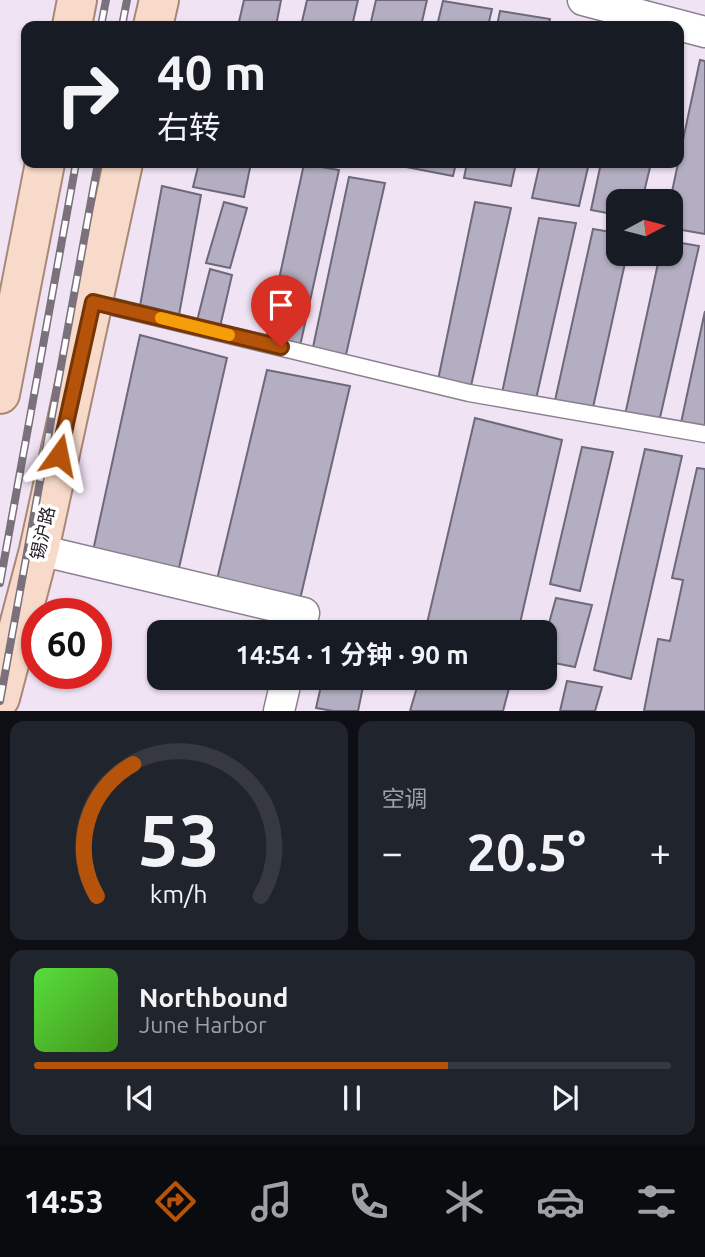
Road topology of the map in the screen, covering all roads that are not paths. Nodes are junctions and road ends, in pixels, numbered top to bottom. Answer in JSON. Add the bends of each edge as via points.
{"nodes":[{"id":1,"x":77,"y":0,"type":"edge"},
{"id":2,"x":159,"y":0,"type":"edge"},
{"id":3,"x":583,"y":0,"type":"edge"},
{"id":4,"x":73,"y":21,"type":"edge"},
{"id":5,"x":154,"y":21,"type":"edge"},
{"id":6,"x":663,"y":21,"type":"edge"},
{"id":7,"x":684,"y":26,"type":"edge"},
{"id":8,"x":705,"y":32,"type":"edge"},
{"id":9,"x":45,"y":168,"type":"edge"},
{"id":10,"x":122,"y":168,"type":"edge"},
{"id":11,"x":93,"y":302,"type":"junction"},
{"id":12,"x":0,"y":394,"type":"edge"},
{"id":13,"x":705,"y":434,"type":"edge"},
{"id":14,"x":39,"y":550,"type":"junction"},
{"id":15,"x":302,"y":620,"type":"edge"},
{"id":16,"x":284,"y":690,"type":"edge"},
{"id":17,"x":0,"y":698,"type":"edge"},
{"id":18,"x":279,"y":711,"type":"edge"}],
"edges":[{"from":1,"to":4,"type":"main road"},
{"from":2,"to":5,"type":"main road"},
{"from":3,"to":6,"type":"street"},
{"from":7,"to":8,"type":"street"},
{"from":9,"to":12,"type":"main road"},
{"from":10,"to":11,"type":"main road","name":"锡沪路"},
{"from":11,"to":13,"type":"lane","via":[[469,393]]},
{"from":11,"to":14,"type":"main road","name":"锡沪路"},
{"from":14,"to":15,"type":"street","via":[[304,613]]},
{"from":14,"to":17,"type":"main road","name":"锡沪路"},
{"from":16,"to":18,"type":"street"}]}
